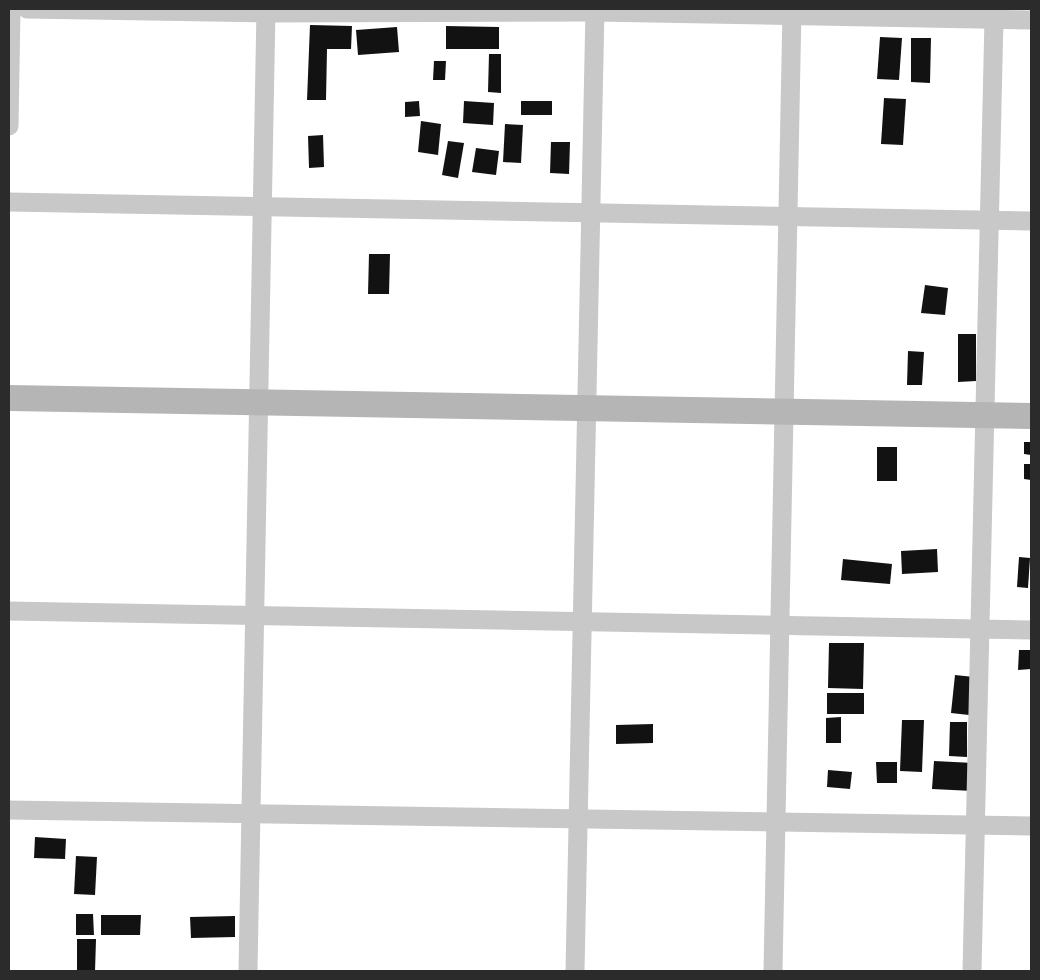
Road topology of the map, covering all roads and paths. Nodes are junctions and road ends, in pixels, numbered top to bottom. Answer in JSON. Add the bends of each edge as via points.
{"nodes":[{"id":1,"x":11,"y":9,"type":"edge"},
{"id":2,"x":27,"y":9,"type":"edge"},
{"id":3,"x":595,"y":10,"type":"edge"},
{"id":4,"x":266,"y":11,"type":"edge"},
{"id":5,"x":792,"y":12,"type":"edge"},
{"id":6,"x":994,"y":19,"type":"junction"},
{"id":7,"x":1031,"y":20,"type":"edge"},
{"id":8,"x":9,"y":126,"type":"edge"},
{"id":9,"x":9,"y":202,"type":"edge"},
{"id":10,"x":263,"y":206,"type":"junction"},
{"id":11,"x":590,"y":212,"type":"junction"},
{"id":12,"x":788,"y":216,"type":"junction"},
{"id":13,"x":990,"y":220,"type":"junction"},
{"id":14,"x":1031,"y":221,"type":"edge"},
{"id":15,"x":9,"y":398,"type":"edge"},
{"id":16,"x":259,"y":402,"type":"junction"},
{"id":17,"x":586,"y":408,"type":"junction"},
{"id":18,"x":784,"y":412,"type":"junction"},
{"id":19,"x":985,"y":415,"type":"junction"},
{"id":20,"x":1031,"y":416,"type":"edge"},
{"id":21,"x":9,"y":611,"type":"edge"},
{"id":22,"x":255,"y":615,"type":"junction"},
{"id":23,"x":582,"y":621,"type":"junction"},
{"id":24,"x":780,"y":625,"type":"junction"},
{"id":25,"x":980,"y":629,"type":"junction"},
{"id":26,"x":1031,"y":630,"type":"edge"},
{"id":27,"x":9,"y":810,"type":"edge"},
{"id":28,"x":251,"y":814,"type":"junction"},
{"id":29,"x":578,"y":819,"type":"junction"},
{"id":30,"x":776,"y":822,"type":"junction"},
{"id":31,"x":976,"y":825,"type":"junction"},
{"id":32,"x":1031,"y":826,"type":"edge"},
{"id":33,"x":248,"y":971,"type":"edge"},
{"id":34,"x":575,"y":971,"type":"edge"},
{"id":35,"x":773,"y":971,"type":"edge"},
{"id":36,"x":972,"y":971,"type":"edge"}],
"edges":[{"from":1,"to":8,"type":"street"},
{"from":2,"to":4,"type":"street"},
{"from":3,"to":4,"type":"street"},
{"from":3,"to":5,"type":"street"},
{"from":3,"to":11,"type":"street"},
{"from":4,"to":10,"type":"street"},
{"from":5,"to":6,"type":"street"},
{"from":5,"to":12,"type":"street"},
{"from":6,"to":7,"type":"street"},
{"from":6,"to":13,"type":"street"},
{"from":9,"to":10,"type":"street"},
{"from":10,"to":11,"type":"street"},
{"from":10,"to":16,"type":"street"},
{"from":11,"to":12,"type":"street"},
{"from":11,"to":17,"type":"street"},
{"from":12,"to":13,"type":"street"},
{"from":12,"to":18,"type":"street"},
{"from":13,"to":14,"type":"street"},
{"from":13,"to":19,"type":"street"},
{"from":15,"to":16,"type":"street"},
{"from":16,"to":17,"type":"street"},
{"from":16,"to":22,"type":"street"},
{"from":17,"to":18,"type":"street"},
{"from":17,"to":23,"type":"street"},
{"from":18,"to":19,"type":"street"},
{"from":18,"to":24,"type":"street"},
{"from":19,"to":20,"type":"street"},
{"from":19,"to":25,"type":"street"},
{"from":21,"to":22,"type":"street"},
{"from":22,"to":23,"type":"street"},
{"from":22,"to":28,"type":"street"},
{"from":23,"to":24,"type":"street"},
{"from":23,"to":29,"type":"street"},
{"from":24,"to":25,"type":"street"},
{"from":24,"to":30,"type":"street"},
{"from":25,"to":26,"type":"street"},
{"from":25,"to":31,"type":"street"},
{"from":27,"to":28,"type":"street"},
{"from":28,"to":29,"type":"street"},
{"from":28,"to":33,"type":"street"},
{"from":29,"to":30,"type":"street"},
{"from":29,"to":34,"type":"street"},
{"from":30,"to":31,"type":"street"},
{"from":30,"to":35,"type":"street"},
{"from":31,"to":32,"type":"street"},
{"from":31,"to":36,"type":"street"}]}
